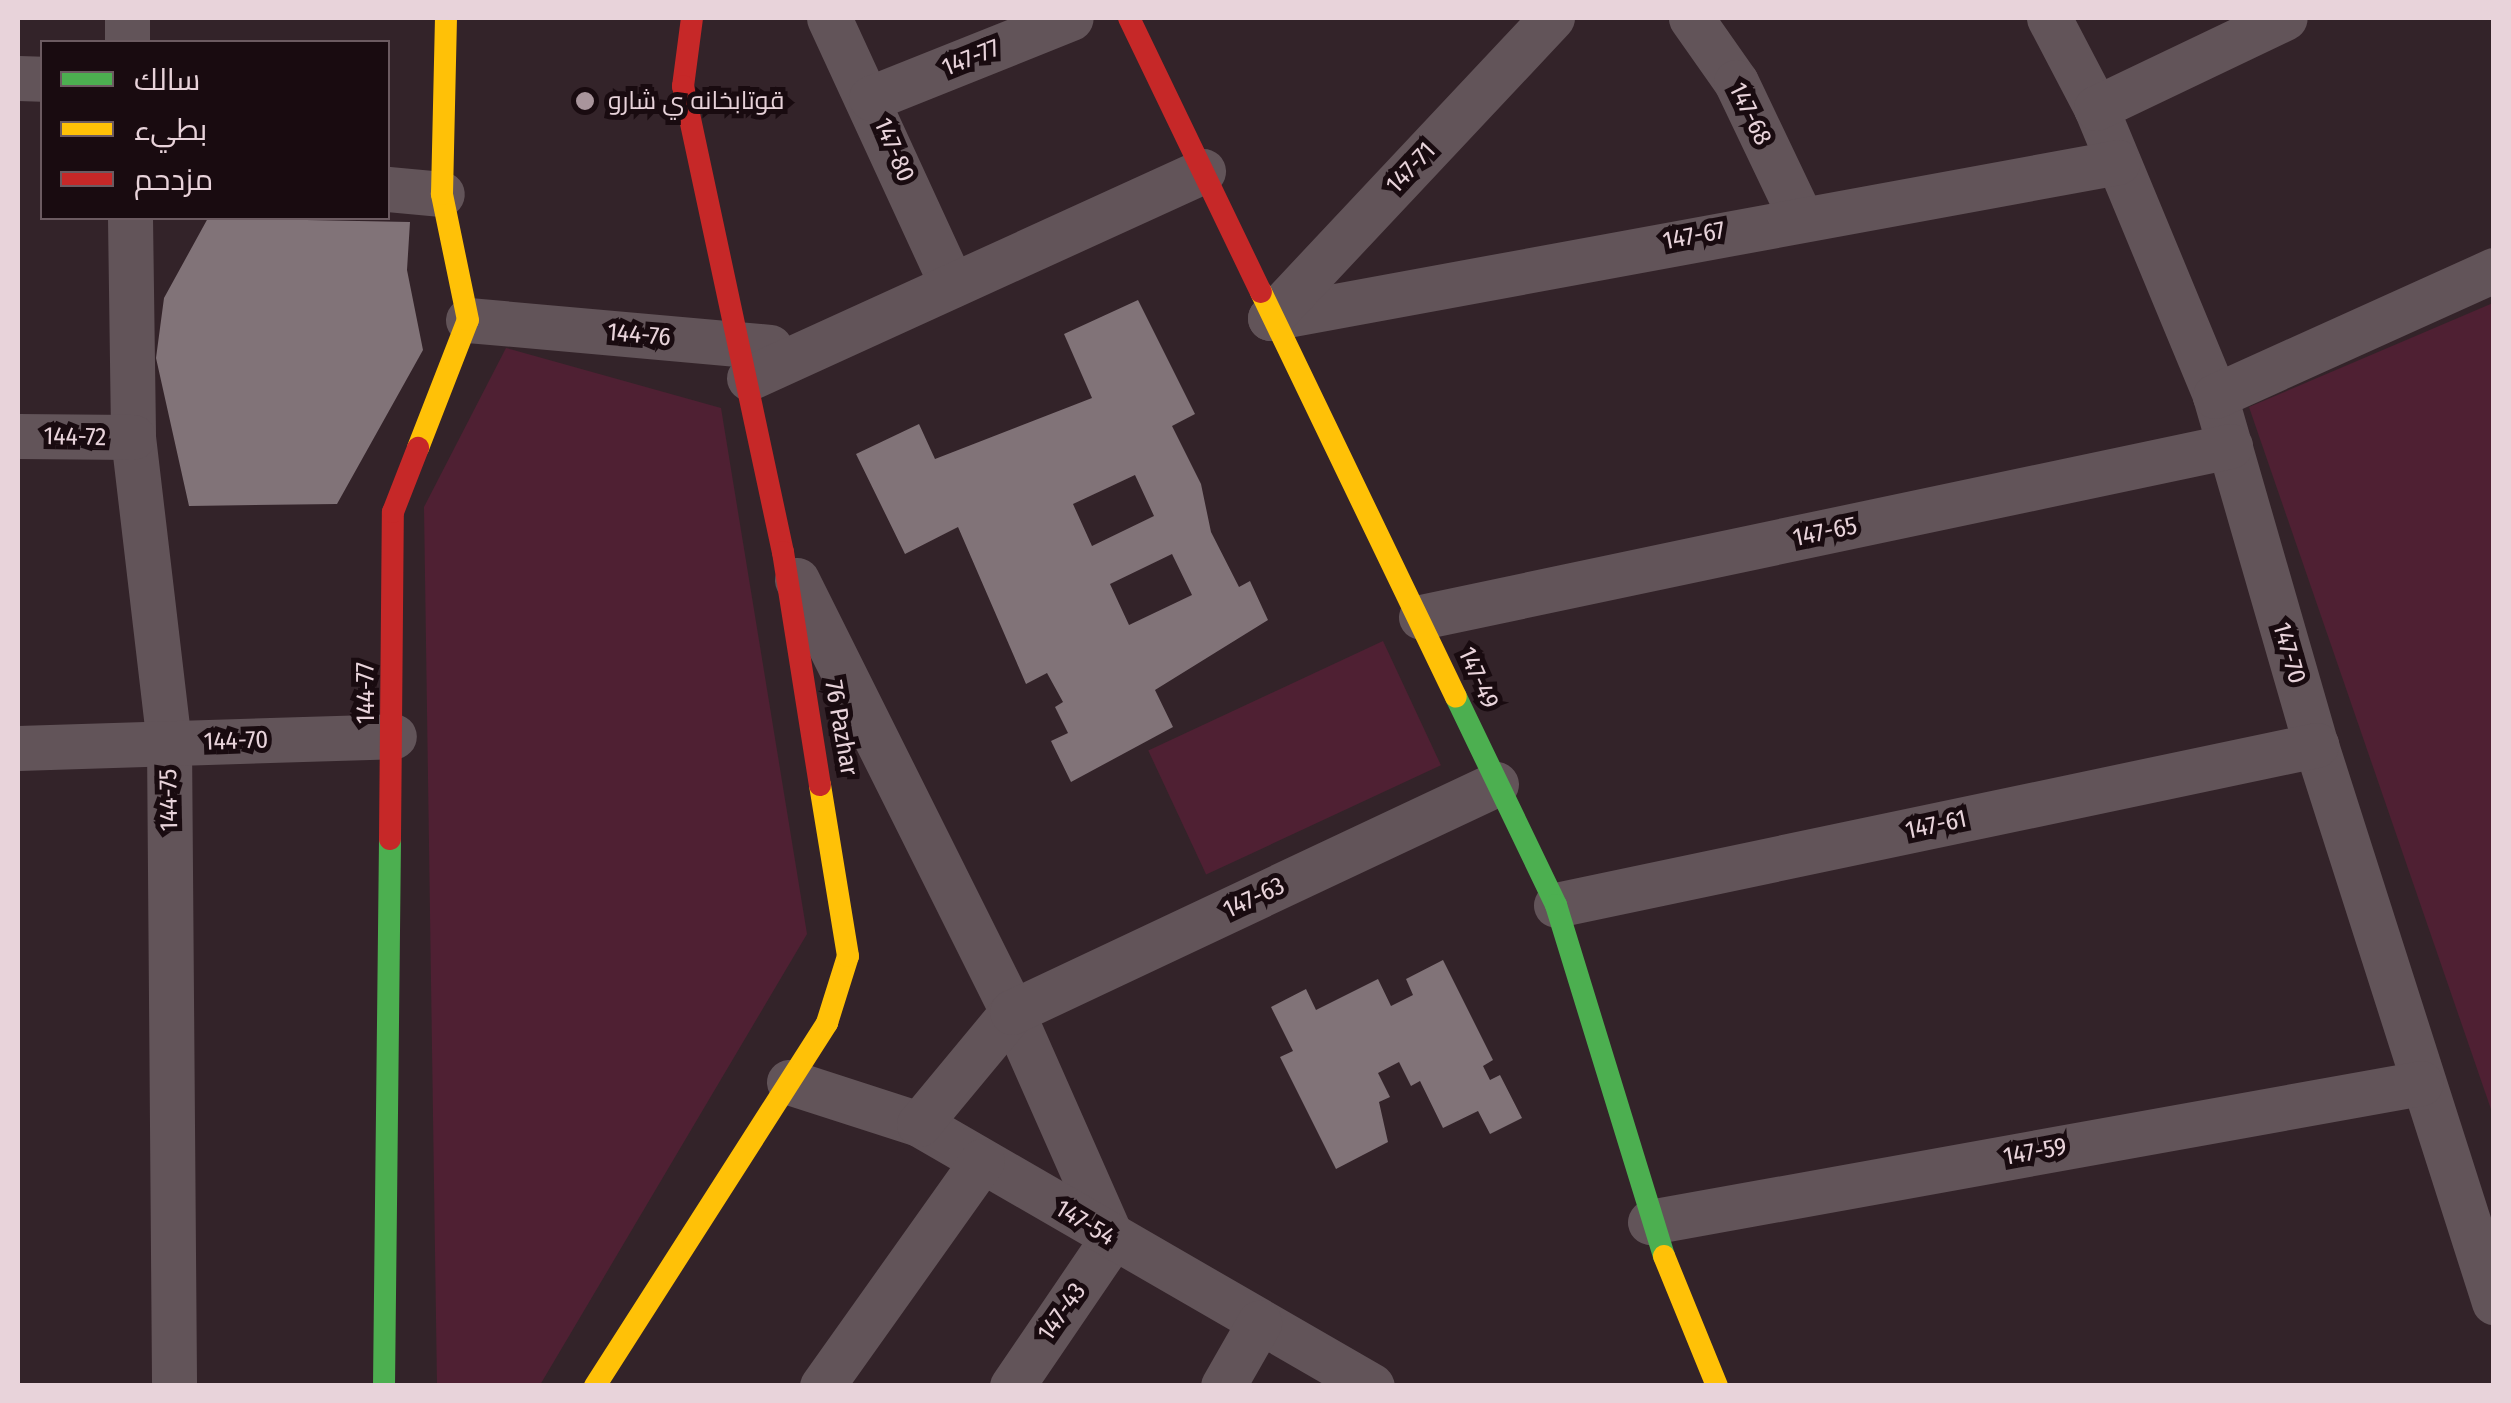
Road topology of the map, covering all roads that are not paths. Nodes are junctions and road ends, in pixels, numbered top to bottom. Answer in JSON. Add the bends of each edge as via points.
{"nodes":[{"id":1,"x":446,"y":18,"type":"edge"},
{"id":2,"x":692,"y":18,"type":"edge"},
{"id":3,"x":830,"y":18,"type":"edge"},
{"id":4,"x":1070,"y":18,"type":"edge"},
{"id":5,"x":1130,"y":18,"type":"edge"},
{"id":6,"x":1552,"y":18,"type":"edge"},
{"id":7,"x":1690,"y":18,"type":"edge"},
{"id":8,"x":2049,"y":18,"type":"edge"},
{"id":9,"x":2285,"y":18,"type":"edge"},
{"id":10,"x":871,"y":98,"type":"junction"},
{"id":11,"x":2096,"y":108,"type":"junction"},
{"id":12,"x":2118,"y":162,"type":"junction"},
{"id":13,"x":1203,"y":171,"type":"junction"},
{"id":14,"x":390,"y":188,"type":"edge"},
{"id":15,"x":442,"y":194,"type":"junction"},
{"id":16,"x":1800,"y":216,"type":"junction"},
{"id":17,"x":130,"y":220,"type":"edge"},
{"id":18,"x":2494,"y":270,"type":"edge"},
{"id":19,"x":952,"y":286,"type":"junction"},
{"id":20,"x":1270,"y":318,"type":"junction"},
{"id":21,"x":468,"y":320,"type":"junction"},
{"id":22,"x":745,"y":361,"type":"junction"},
{"id":23,"x":2215,"y":396,"type":"junction"},
{"id":24,"x":18,"y":436,"type":"edge"},
{"id":25,"x":133,"y":437,"type":"junction"},
{"id":26,"x":2230,"y":446,"type":"junction"},
{"id":27,"x":783,"y":552,"type":"junction"},
{"id":28,"x":1421,"y":617,"type":"junction"},
{"id":29,"x":394,"y":736,"type":"junction"},
{"id":30,"x":168,"y":743,"type":"junction"},
{"id":31,"x":2316,"y":746,"type":"junction"},
{"id":32,"x":18,"y":748,"type":"edge"},
{"id":33,"x":1496,"y":784,"type":"junction"},
{"id":34,"x":1556,"y":905,"type":"junction"},
{"id":35,"x":1012,"y":1012,"type":"junction"},
{"id":36,"x":789,"y":1082,"type":"junction"},
{"id":37,"x":2421,"y":1082,"type":"junction"},
{"id":38,"x":919,"y":1124,"type":"junction"},
{"id":39,"x":982,"y":1161,"type":"junction"},
{"id":40,"x":1650,"y":1222,"type":"junction"},
{"id":41,"x":1112,"y":1240,"type":"junction"},
{"id":42,"x":2494,"y":1302,"type":"edge"},
{"id":43,"x":1259,"y":1323,"type":"junction"},
{"id":44,"x":174,"y":1386,"type":"edge"},
{"id":45,"x":384,"y":1386,"type":"edge"},
{"id":46,"x":595,"y":1386,"type":"edge"},
{"id":47,"x":822,"y":1386,"type":"edge"},
{"id":48,"x":1012,"y":1386,"type":"edge"},
{"id":49,"x":1223,"y":1386,"type":"edge"},
{"id":50,"x":1372,"y":1386,"type":"edge"},
{"id":51,"x":1717,"y":1386,"type":"edge"}],
"edges":[{"from":1,"to":15,"type":"street"},
{"from":2,"to":22,"type":"street","name":"76 Pazhar","via":[[684,86]]},
{"from":3,"to":10,"type":"street","name":"147-80"},
{"from":4,"to":10,"type":"street","name":"147-77"},
{"from":5,"to":13,"type":"street","name":"147-49"},
{"from":6,"to":20,"type":"street","name":"147-71"},
{"from":7,"to":16,"type":"street","name":"147-68","via":[[1736,82]]},
{"from":8,"to":11,"type":"street","name":"147-70"},
{"from":9,"to":11,"type":"street"},
{"from":10,"to":19,"type":"street","name":"147-80"},
{"from":11,"to":12,"type":"street","name":"147-70"},
{"from":12,"to":16,"type":"street","name":"147-67"},
{"from":12,"to":23,"type":"street","name":"147-70"},
{"from":13,"to":19,"type":"street"},
{"from":13,"to":20,"type":"street","name":"147-49"},
{"from":14,"to":15,"type":"street"},
{"from":15,"to":21,"type":"street"},
{"from":16,"to":20,"type":"street","name":"147-67"},
{"from":17,"to":25,"type":"street","name":"144-75"},
{"from":18,"to":23,"type":"street"},
{"from":19,"to":22,"type":"street","via":[[810,350]]},
{"from":20,"to":28,"type":"street","name":"147-49"},
{"from":21,"to":22,"type":"street","name":"144-76"},
{"from":21,"to":29,"type":"street","name":"144-77","via":[[393,512]]},
{"from":22,"to":27,"type":"street","name":"76 Pazhar"},
{"from":23,"to":26,"type":"street","name":"147-70"},
{"from":24,"to":25,"type":"street","name":"144-72"},
{"from":25,"to":30,"type":"street","name":"144-75"},
{"from":26,"to":28,"type":"street","name":"147-65"},
{"from":26,"to":31,"type":"street","name":"147-70"},
{"from":27,"to":35,"type":"street"},
{"from":27,"to":36,"type":"street","name":"76 Pazhar","via":[[848,933],[839,1000]]},
{"from":28,"to":33,"type":"street","name":"147-49"},
{"from":29,"to":30,"type":"street","name":"144-70"},
{"from":29,"to":45,"type":"street","name":"144-77"},
{"from":30,"to":32,"type":"street","name":"144-70"},
{"from":30,"to":44,"type":"street","name":"144-75"},
{"from":31,"to":34,"type":"street","name":"147-61"},
{"from":31,"to":37,"type":"street","name":"147-70"},
{"from":33,"to":34,"type":"street","name":"147-49"},
{"from":33,"to":35,"type":"street","name":"147-63"},
{"from":34,"to":40,"type":"street","name":"147-49"},
{"from":35,"to":38,"type":"street"},
{"from":35,"to":41,"type":"street"},
{"from":36,"to":38,"type":"street","name":"147-54"},
{"from":36,"to":46,"type":"street","name":"76 Pazhar"},
{"from":37,"to":40,"type":"street","name":"147-59"},
{"from":37,"to":42,"type":"street","name":"147-70"},
{"from":38,"to":39,"type":"street","name":"147-54"},
{"from":39,"to":41,"type":"street","name":"147-54"},
{"from":39,"to":47,"type":"street"},
{"from":40,"to":51,"type":"street","name":"147-49"},
{"from":41,"to":43,"type":"street","name":"147-54"},
{"from":41,"to":48,"type":"street","name":"147-43"},
{"from":43,"to":49,"type":"street"},
{"from":43,"to":50,"type":"street","name":"147-54"}]}
